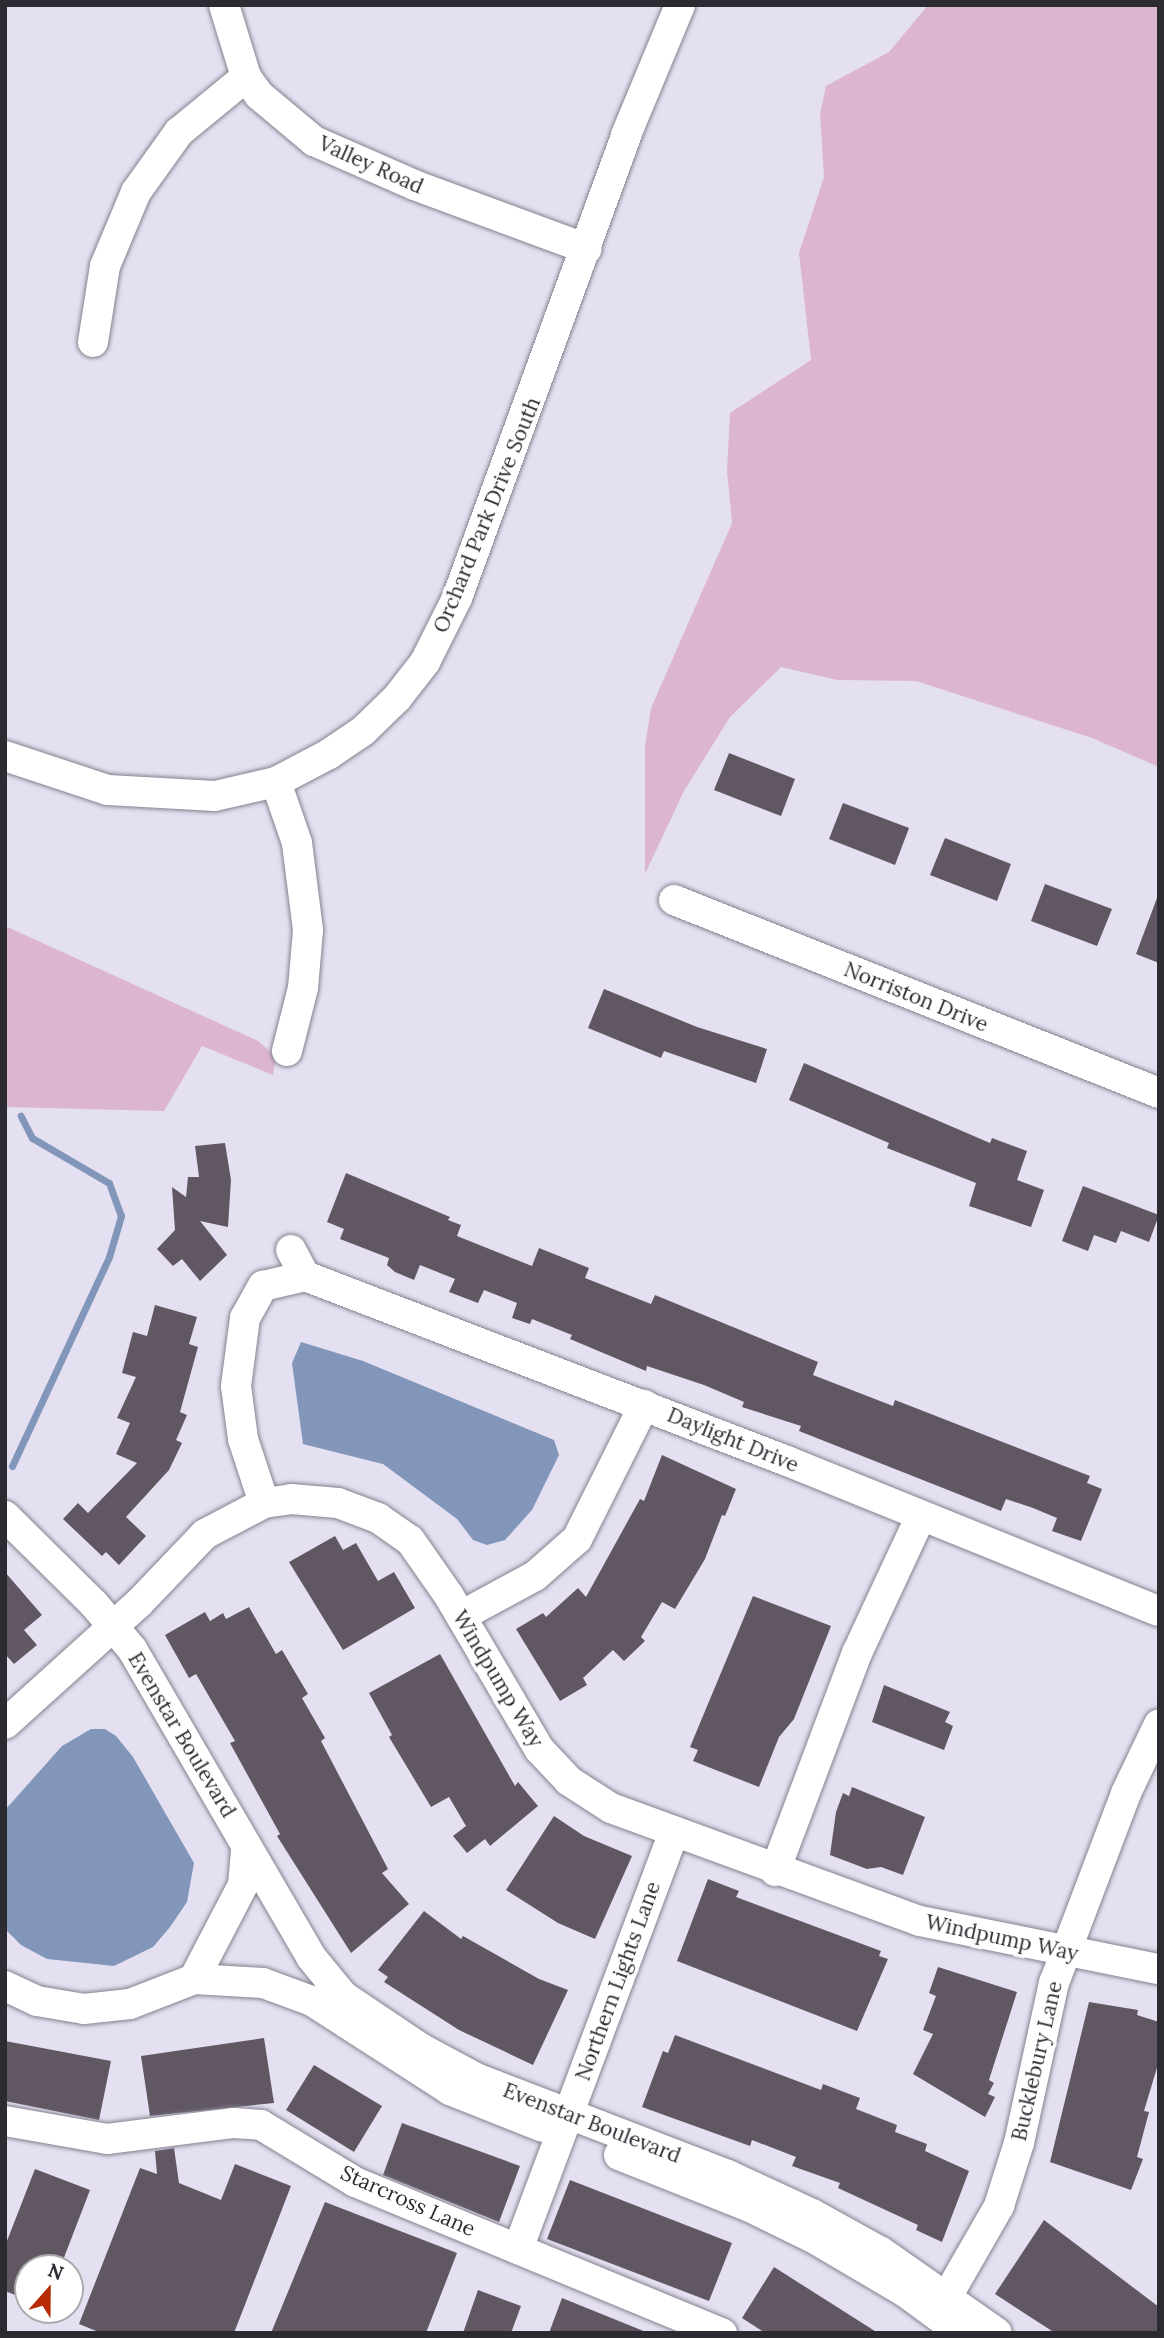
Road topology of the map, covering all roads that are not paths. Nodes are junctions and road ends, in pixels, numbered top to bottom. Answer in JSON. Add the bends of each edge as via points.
{"nodes":[{"id":1,"x":224,"y":5,"type":"edge"},
{"id":2,"x":680,"y":5,"type":"edge"},
{"id":3,"x":246,"y":77,"type":"junction"},
{"id":4,"x":587,"y":248,"type":"junction"},
{"id":5,"x":93,"y":342,"type":"dead end"},
{"id":6,"x":5,"y":756,"type":"edge"},
{"id":7,"x":276,"y":782,"type":"junction"},
{"id":8,"x":674,"y":900,"type":"dead end"},
{"id":9,"x":287,"y":1051,"type":"dead end"},
{"id":10,"x":1159,"y":1093,"type":"edge"},
{"id":11,"x":291,"y":1250,"type":"dead end"},
{"id":12,"x":305,"y":1276,"type":"junction"},
{"id":13,"x":644,"y":1405,"type":"junction"},
{"id":14,"x":264,"y":1503,"type":"junction"},
{"id":15,"x":921,"y":1516,"type":"junction"},
{"id":16,"x":5,"y":1517,"type":"edge"},
{"id":17,"x":1159,"y":1611,"type":"edge"},
{"id":18,"x":461,"y":1616,"type":"junction"},
{"id":19,"x":113,"y":1625,"type":"junction"},
{"id":20,"x":5,"y":1724,"type":"edge"},
{"id":21,"x":1159,"y":1724,"type":"edge"},
{"id":22,"x":674,"y":1831,"type":"junction"},
{"id":23,"x":246,"y":1848,"type":"junction"},
{"id":24,"x":775,"y":1871,"type":"junction"},
{"id":25,"x":1065,"y":1952,"type":"junction"},
{"id":26,"x":1159,"y":1969,"type":"edge"},
{"id":27,"x":194,"y":1979,"type":"junction"},
{"id":28,"x":5,"y":1986,"type":"edge"},
{"id":29,"x":5,"y":2120,"type":"edge"},
{"id":30,"x":564,"y":2125,"type":"junction"},
{"id":31,"x":518,"y":2249,"type":"junction"},
{"id":32,"x":942,"y":2306,"type":"junction"},
{"id":33,"x":722,"y":2333,"type":"edge"},
{"id":34,"x":961,"y":2333,"type":"edge"},
{"id":35,"x":997,"y":2333,"type":"edge"}],
"edges":[{"from":1,"to":3,"type":"street","name":"Valley Road"},
{"from":2,"to":4,"type":"street","name":"Orchard Park Drive South"},
{"from":3,"to":4,"type":"street","name":"Valley Road","via":[[268,104],[314,141],[414,185]]},
{"from":3,"to":5,"type":"street","via":[[179,132],[136,192],[105,266]]},
{"from":4,"to":7,"type":"street","name":"Orchard Park Drive South","via":[[492,513],[436,645],[412,681],[363,731]]},
{"from":6,"to":7,"type":"street","name":"Orchard Park Drive South","via":[[83,784],[132,794],[215,796]]},
{"from":7,"to":9,"type":"street","via":[[296,843],[308,930],[303,988]]},
{"from":8,"to":10,"type":"street","name":"Norriston Drive"},
{"from":11,"to":12,"type":"street"},
{"from":12,"to":13,"type":"street","name":"Daylight Drive"},
{"from":12,"to":14,"type":"street","via":[[263,1286],[245,1318],[236,1386],[243,1439]]},
{"from":13,"to":15,"type":"street","name":"Daylight Drive"},
{"from":13,"to":18,"type":"street","via":[[576,1539],[536,1576]]},
{"from":14,"to":18,"type":"street","name":"Windpump Way","via":[[315,1500],[378,1518],[424,1556]]},
{"from":14,"to":19,"type":"street","name":"Windpump Way","via":[[205,1534]]},
{"from":15,"to":17,"type":"street","name":"Daylight Drive"},
{"from":15,"to":24,"type":"street","via":[[857,1653]]},
{"from":16,"to":19,"type":"street","name":"Evenstar Boulevard"},
{"from":18,"to":22,"type":"street","name":"Windpump Way","via":[[526,1730],[554,1767],[611,1808]]},
{"from":19,"to":20,"type":"street","name":"Windpump Way"},
{"from":19,"to":23,"type":"street","name":"Evenstar Boulevard","via":[[143,1665]]},
{"from":21,"to":25,"type":"street","name":"Bucklebury Lane","via":[[1126,1793]]},
{"from":22,"to":24,"type":"street","name":"Windpump Way"},
{"from":22,"to":30,"type":"street","name":"Northern Lights Lane"},
{"from":23,"to":27,"type":"street","via":[[243,1885]]},
{"from":23,"to":30,"type":"street","name":"Evenstar Boulevard","via":[[311,1957],[343,1996],[441,2060]]},
{"from":24,"to":25,"type":"street","name":"Windpump Way","via":[[919,1921]]},
{"from":25,"to":26,"type":"street","name":"Windpump Way"},
{"from":25,"to":32,"type":"street","name":"Bucklebury Lane","via":[[1047,2007],[1008,2182],[987,2233]]},
{"from":27,"to":28,"type":"street","name":"Evenstar Boulevard","via":[[149,1998],[99,2008],[56,2006]]},
{"from":27,"to":30,"type":"street","name":"Evenstar Boulevard","via":[[245,1980],[290,1991],[450,2090]]},
{"from":29,"to":31,"type":"street","name":"Starcross Lane","via":[[86,2139],[234,2123],[261,2125],[355,2182]]},
{"from":30,"to":31,"type":"street","name":"Northern Lights Lane"},
{"from":30,"to":32,"type":"street","name":"Evenstar Boulevard","via":[[782,2222]]},
{"from":31,"to":33,"type":"street","name":"Starcross Lane"},
{"from":32,"to":34,"type":"street","name":"Evenstar Boulevard"},
{"from":32,"to":35,"type":"street","name":"Evenstar Boulevard"}]}
